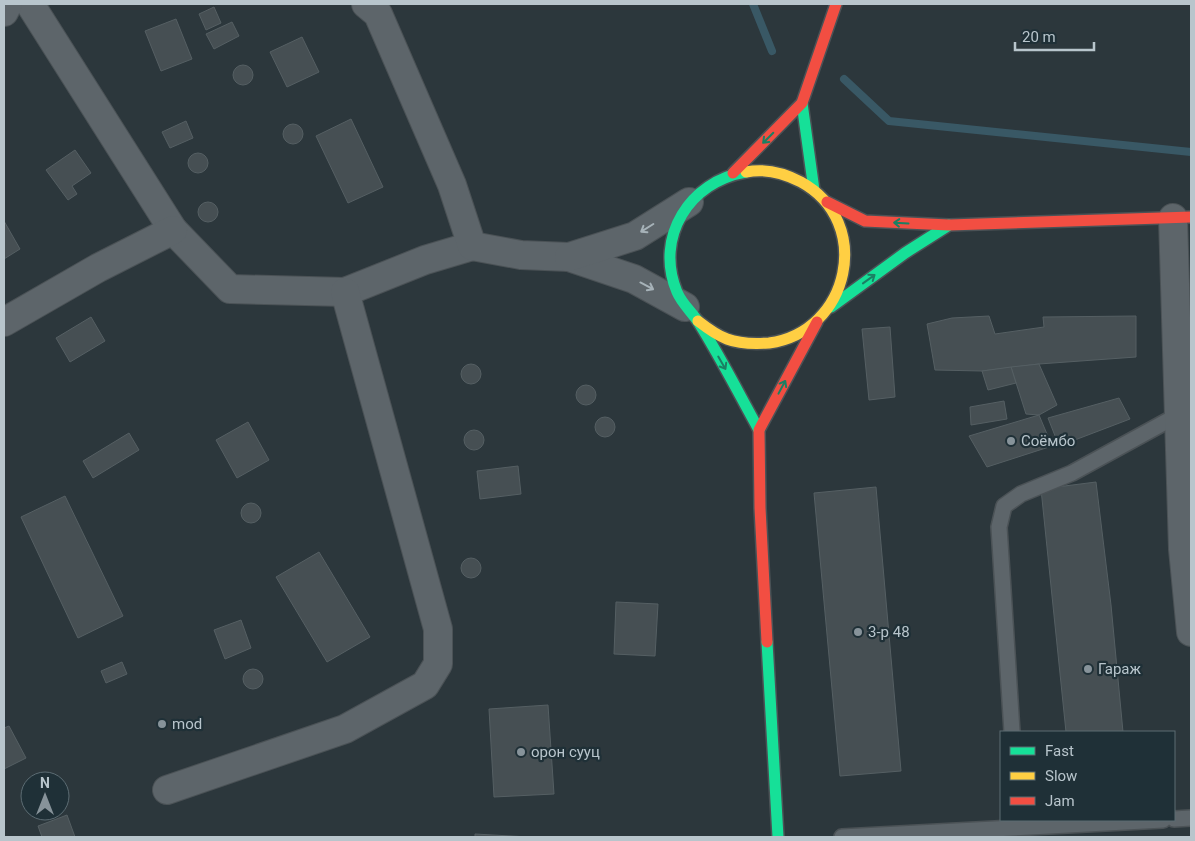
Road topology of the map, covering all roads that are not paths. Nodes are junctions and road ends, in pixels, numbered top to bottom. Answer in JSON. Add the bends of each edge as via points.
{"nodes":[{"id":1,"x":8,"y":4,"type":"edge"},
{"id":2,"x":30,"y":4,"type":"edge"},
{"id":3,"x":366,"y":4,"type":"edge"},
{"id":4,"x":836,"y":4,"type":"edge"},
{"id":5,"x":4,"y":12,"type":"edge"},
{"id":6,"x":802,"y":104,"type":"junction"},
{"id":7,"x":733,"y":173,"type":"junction"},
{"id":8,"x":814,"y":190,"type":"junction"},
{"id":9,"x":689,"y":202,"type":"junction"},
{"id":10,"x":827,"y":202,"type":"junction"},
{"id":11,"x":1182,"y":218,"type":"edge"},
{"id":12,"x":950,"y":226,"type":"junction"},
{"id":13,"x":173,"y":230,"type":"junction"},
{"id":14,"x":472,"y":246,"type":"junction"},
{"id":15,"x":569,"y":257,"type":"junction"},
{"id":16,"x":345,"y":292,"type":"junction"},
{"id":17,"x":830,"y":308,"type":"junction"},
{"id":18,"x":691,"y":314,"type":"junction"},
{"id":19,"x":4,"y":322,"type":"edge"},
{"id":20,"x":817,"y":322,"type":"junction"},
{"id":21,"x":1186,"y":414,"type":"edge"},
{"id":22,"x":759,"y":430,"type":"junction"},
{"id":23,"x":1191,"y":632,"type":"edge"},
{"id":24,"x":1012,"y":731,"type":"edge"},
{"id":25,"x":167,"y":790,"type":"dead end"},
{"id":26,"x":1191,"y":818,"type":"edge"},
{"id":27,"x":1175,"y":819,"type":"edge"},
{"id":28,"x":1115,"y":821,"type":"edge"},
{"id":29,"x":1018,"y":823,"type":"edge"},
{"id":30,"x":778,"y":837,"type":"edge"},
{"id":31,"x":842,"y":837,"type":"edge"}],
"edges":[{"from":1,"to":5,"type":"street"},
{"from":2,"to":13,"type":"street"},
{"from":3,"to":14,"type":"street","via":[[378,14],[448,176]]},
{"from":4,"to":6,"type":"street"},
{"from":6,"to":7,"type":"street","one_way":true},
{"from":6,"to":8,"type":"street"},
{"from":7,"to":8,"type":"street","via":[[750,169],[784,173]]},
{"from":7,"to":9,"type":"street","via":[[709,184]]},
{"from":8,"to":10,"type":"street"},
{"from":9,"to":15,"type":"street","one_way":true,"via":[[635,236]]},
{"from":9,"to":18,"type":"street","via":[[672,235],[670,254],[676,290]]},
{"from":12,"to":10,"type":"street","one_way":true,"via":[[865,221]]},
{"from":10,"to":17,"type":"street","via":[[837,218],[846,254],[842,282]]},
{"from":11,"to":12,"type":"street"},
{"from":11,"to":21,"type":"street"},
{"from":17,"to":12,"type":"street","one_way":true,"via":[[905,253]]},
{"from":13,"to":16,"type":"street","via":[[230,289]]},
{"from":13,"to":19,"type":"street"},
{"from":14,"to":15,"type":"street","via":[[521,255]]},
{"from":14,"to":16,"type":"street","via":[[425,260]]},
{"from":15,"to":18,"type":"street","one_way":true,"via":[[634,279]]},
{"from":16,"to":25,"type":"street","via":[[438,629],[438,664],[425,685],[345,729]]},
{"from":17,"to":20,"type":"street"},
{"from":18,"to":20,"type":"street","via":[[712,332],[748,344],[785,340]]},
{"from":18,"to":22,"type":"street","one_way":true},
{"from":22,"to":20,"type":"street","one_way":true},
{"from":21,"to":23,"type":"street","via":[[1183,549]]},
{"from":21,"to":24,"type":"lane","via":[[1072,473],[1022,494],[1004,506],[999,527]]},
{"from":22,"to":30,"type":"street","via":[[760,508]]},
{"from":26,"to":27,"type":"lane"},
{"from":28,"to":29,"type":"lane"},
{"from":29,"to":31,"type":"lane"}]}
